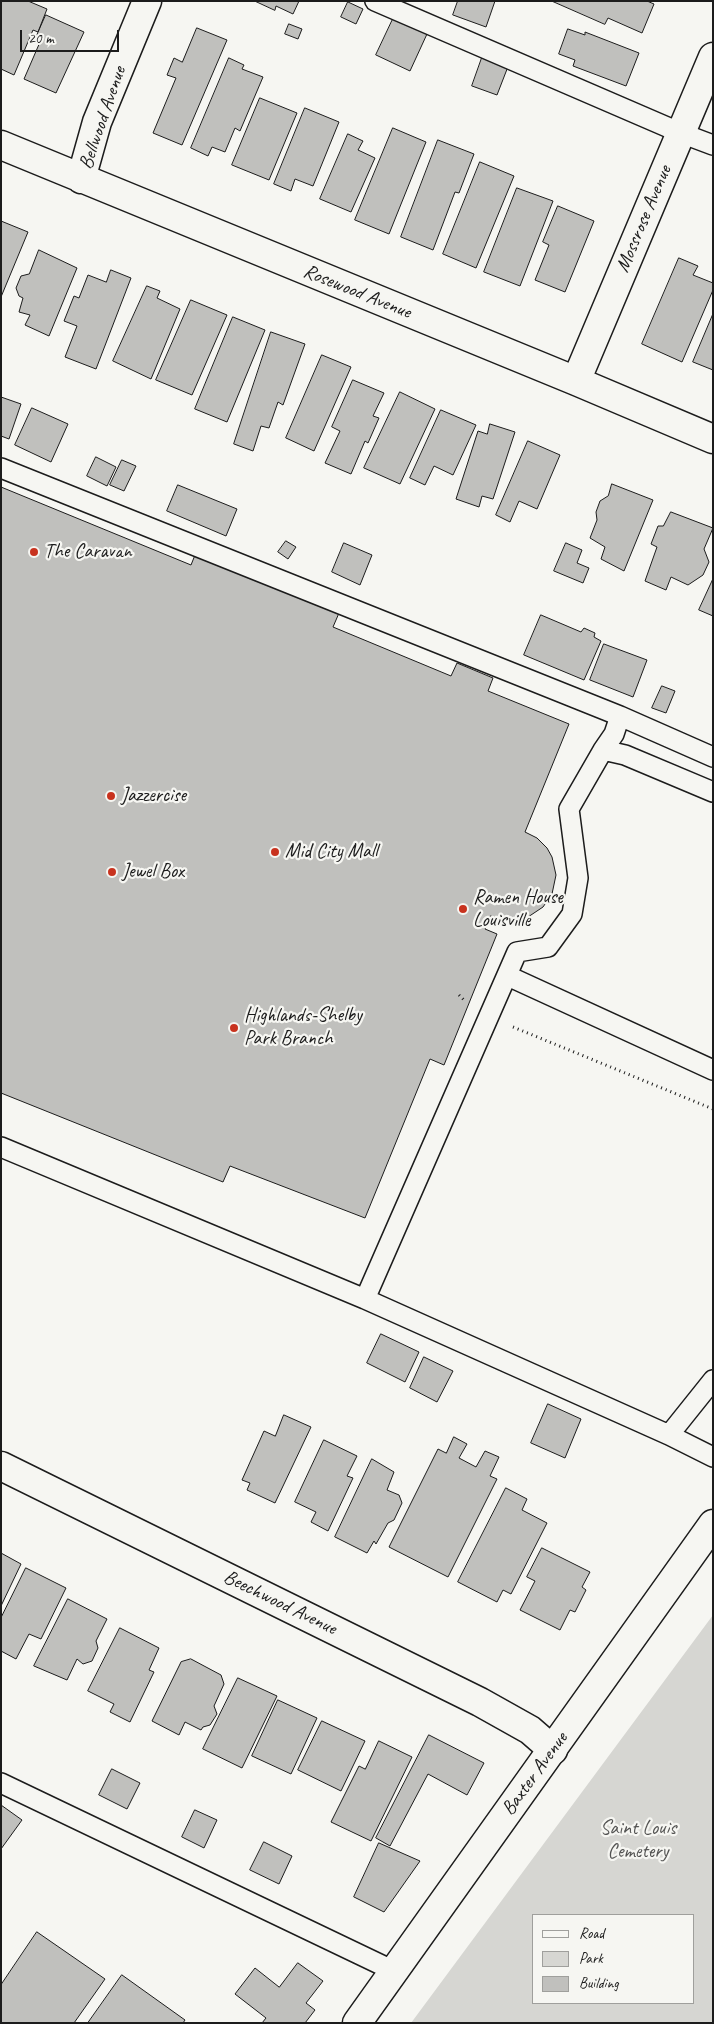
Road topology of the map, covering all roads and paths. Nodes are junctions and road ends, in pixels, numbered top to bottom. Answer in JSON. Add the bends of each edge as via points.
{"nodes":[{"id":1,"x":147,"y":1,"type":"edge"},
{"id":2,"x":376,"y":1,"type":"edge"},
{"id":3,"x":713,"y":57,"type":"edge"},
{"id":4,"x":681,"y":133,"type":"junction"},
{"id":5,"x":1,"y":145,"type":"edge"},
{"id":6,"x":713,"y":145,"type":"edge"},
{"id":7,"x":81,"y":179,"type":"junction"},
{"id":8,"x":576,"y":381,"type":"junction"},
{"id":9,"x":713,"y":439,"type":"edge"},
{"id":10,"x":1,"y":468,"type":"edge"},
{"id":11,"x":620,"y":716,"type":"junction"},
{"id":12,"x":602,"y":750,"type":"junction"},
{"id":13,"x":713,"y":757,"type":"edge"},
{"id":14,"x":713,"y":792,"type":"edge"},
{"id":15,"x":508,"y":976,"type":"junction"},
{"id":16,"x":513,"y":1026,"type":"dead end"},
{"id":17,"x":713,"y":1070,"type":"edge"},
{"id":18,"x":713,"y":1108,"type":"edge"},
{"id":19,"x":1,"y":1148,"type":"edge"},
{"id":20,"x":365,"y":1299,"type":"junction"},
{"id":21,"x":713,"y":1380,"type":"edge"},
{"id":22,"x":669,"y":1435,"type":"junction"},
{"id":23,"x":713,"y":1457,"type":"edge"},
{"id":24,"x":1,"y":1466,"type":"edge"},
{"id":25,"x":713,"y":1524,"type":"edge"},
{"id":26,"x":553,"y":1750,"type":"junction"},
{"id":27,"x":1,"y":1783,"type":"edge"},
{"id":28,"x":394,"y":1971,"type":"junction"},
{"id":29,"x":357,"y":2023,"type":"edge"}],
"edges":[{"from":1,"to":7,"type":"street","name":"Bellwood Avenue","via":[[97,122]]},
{"from":2,"to":4,"type":"lane"},
{"from":3,"to":4,"type":"street","name":"Mossrose Avenue"},
{"from":4,"to":6,"type":"lane"},
{"from":4,"to":8,"type":"street","name":"Mossrose Avenue"},
{"from":5,"to":7,"type":"street","name":"Rosewood Avenue"},
{"from":7,"to":8,"type":"street","name":"Rosewood Avenue"},
{"from":8,"to":9,"type":"street","name":"Rosewood Avenue"},
{"from":10,"to":11,"type":"lane"},
{"from":11,"to":12,"type":"lane","via":[[614,734]]},
{"from":11,"to":13,"type":"lane"},
{"from":12,"to":14,"type":"lane","via":[[625,755]]},
{"from":12,"to":15,"type":"lane","via":[[569,809],[578,878],[572,914],[548,947],[517,952]]},
{"from":15,"to":17,"type":"lane"},
{"from":15,"to":20,"type":"lane"},
{"from":16,"to":18,"type":"path"},
{"from":19,"to":20,"type":"lane"},
{"from":20,"to":22,"type":"lane"},
{"from":21,"to":22,"type":"lane"},
{"from":22,"to":23,"type":"lane"},
{"from":24,"to":26,"type":"street","name":"Beechwood Avenue","via":[[480,1702],[530,1730]]},
{"from":25,"to":26,"type":"street","name":"Baxter Avenue"},
{"from":26,"to":28,"type":"street","name":"Baxter Avenue"},
{"from":27,"to":28,"type":"lane"},
{"from":28,"to":29,"type":"street","name":"Baxter Avenue"}]}
